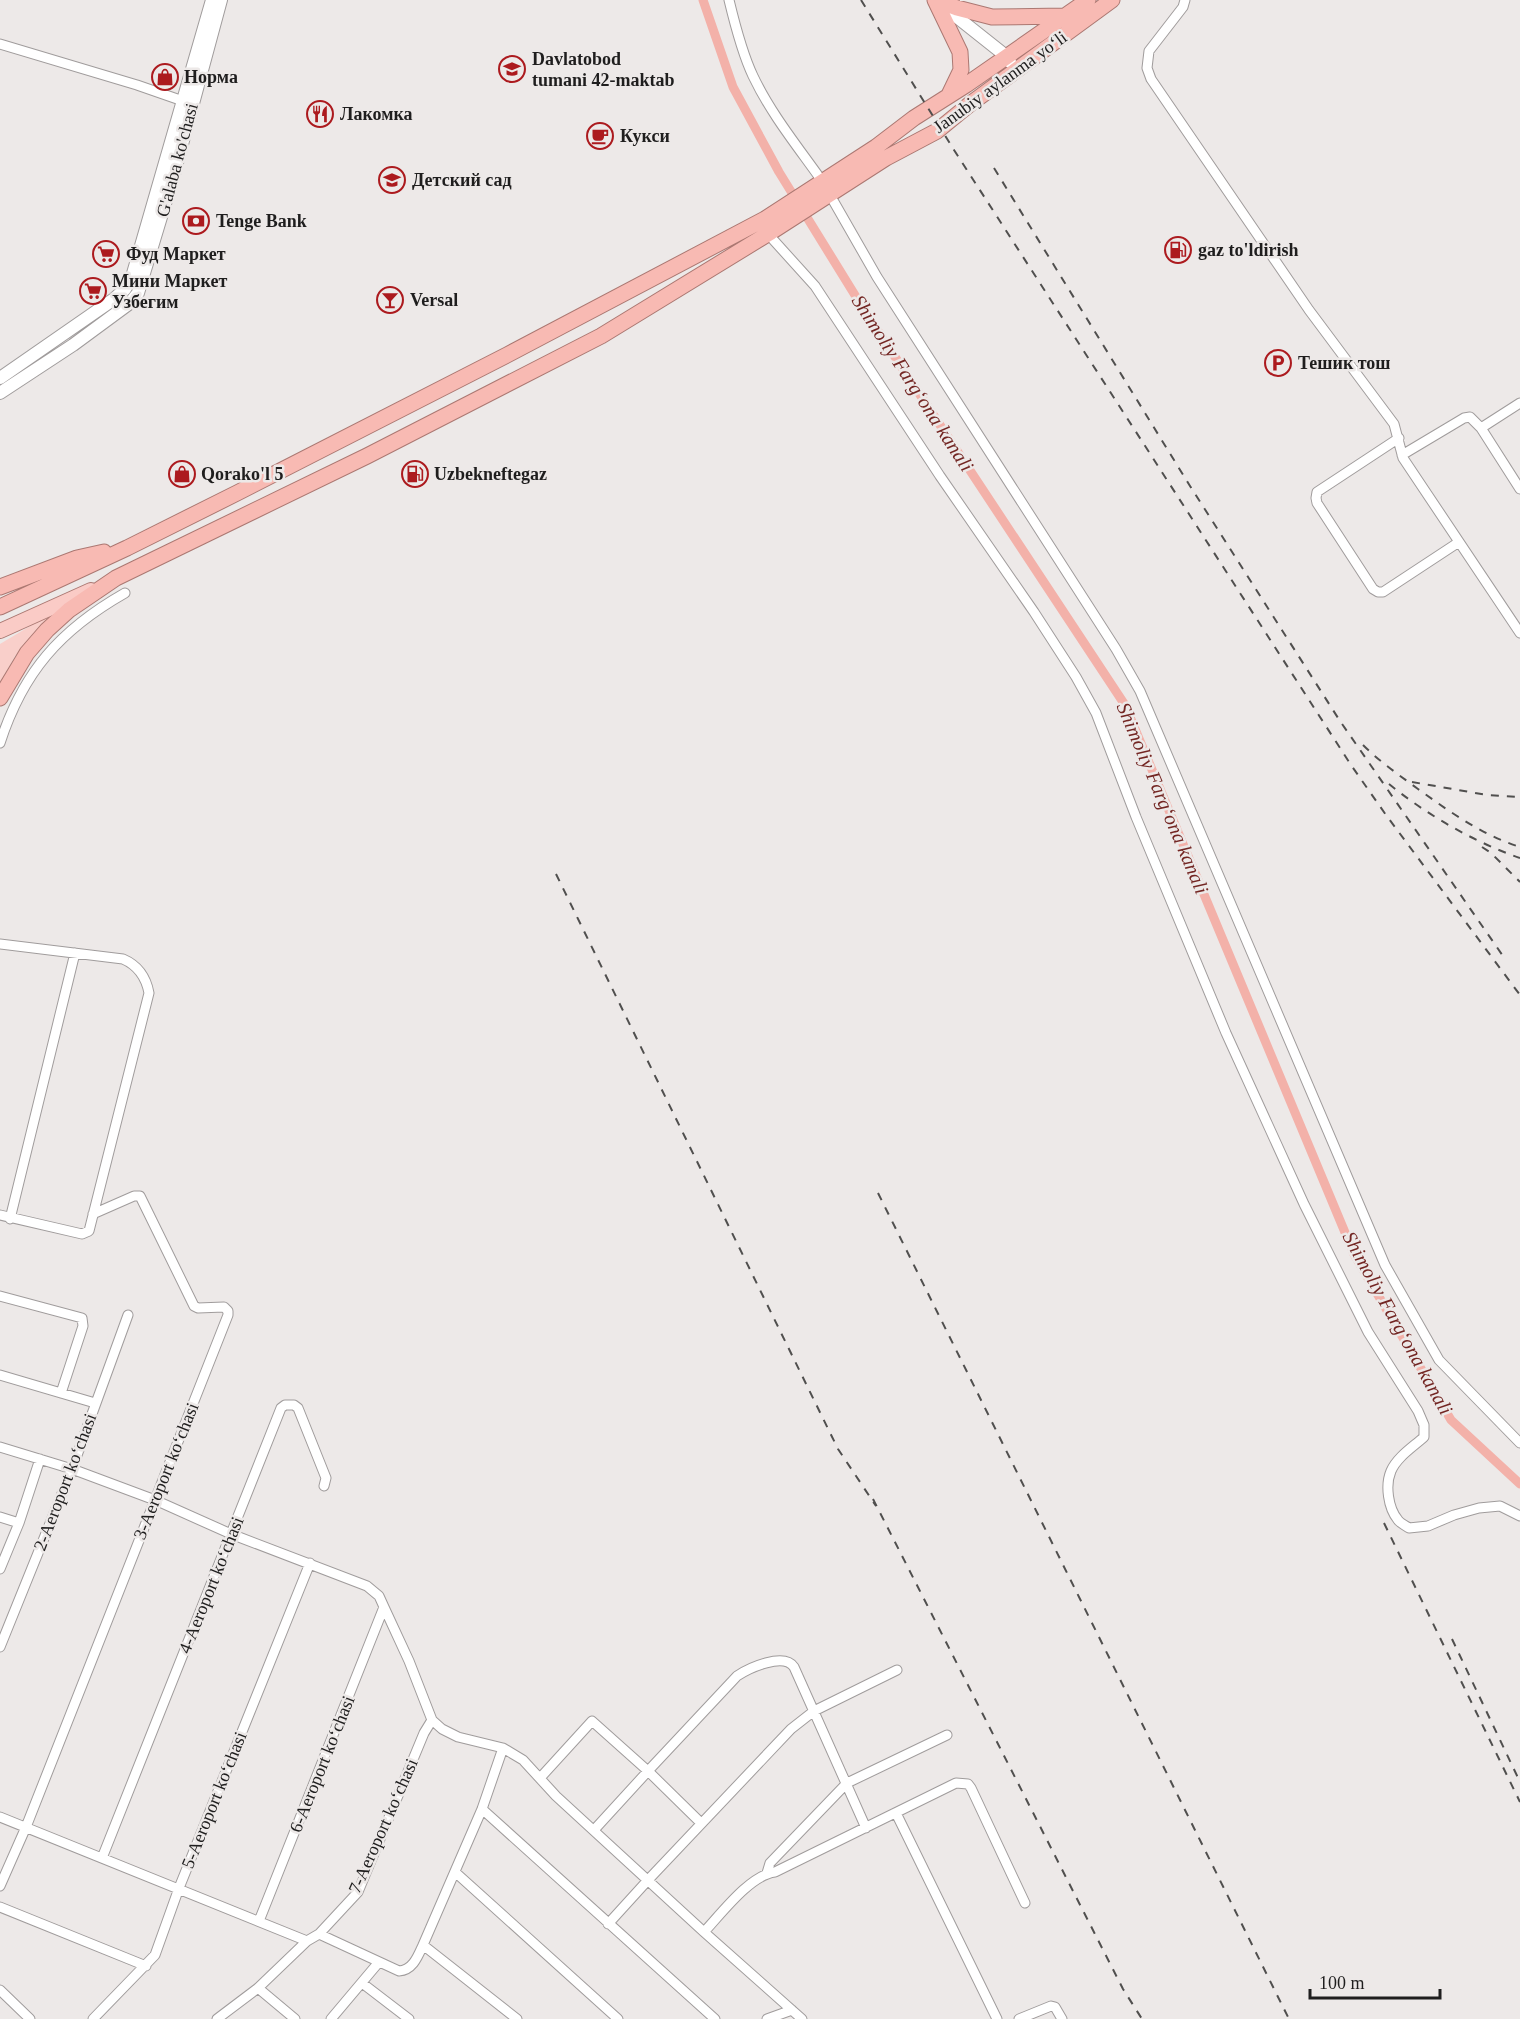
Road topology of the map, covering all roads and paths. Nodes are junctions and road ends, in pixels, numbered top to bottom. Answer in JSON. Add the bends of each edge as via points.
{"nodes":[{"id":1,"x":212,"y":0,"type":"edge"},
{"id":2,"x":221,"y":0,"type":"edge"},
{"id":3,"x":729,"y":0,"type":"edge"},
{"id":4,"x":935,"y":0,"type":"edge"},
{"id":5,"x":1088,"y":0,"type":"edge"},
{"id":6,"x":1112,"y":0,"type":"edge"},
{"id":7,"x":1185,"y":0,"type":"edge"},
{"id":8,"x":1065,"y":16,"type":"junction"},
{"id":9,"x":0,"y":44,"type":"edge"},
{"id":10,"x":1006,"y":56,"type":"junction"},
{"id":11,"x":1016,"y":70,"type":"junction"},
{"id":12,"x":949,"y":95,"type":"junction"},
{"id":13,"x":183,"y":101,"type":"junction"},
{"id":14,"x":824,"y":189,"type":"junction"},
{"id":15,"x":768,"y":228,"type":"junction"},
{"id":16,"x":40,"y":350,"type":"junction"},
{"id":17,"x":45,"y":363,"type":"junction"},
{"id":18,"x":0,"y":378,"type":"edge"},
{"id":19,"x":0,"y":393,"type":"edge"},
{"id":20,"x":1520,"y":403,"type":"edge"},
{"id":21,"x":1481,"y":429,"type":"junction"},
{"id":22,"x":1399,"y":438,"type":"junction"},
{"id":23,"x":1402,"y":455,"type":"junction"},
{"id":24,"x":1520,"y":489,"type":"edge"},
{"id":25,"x":1459,"y":542,"type":"junction"},
{"id":26,"x":127,"y":548,"type":"junction"},
{"id":27,"x":116,"y":578,"type":"junction"},
{"id":28,"x":0,"y":587,"type":"edge"},
{"id":29,"x":125,"y":593,"type":"dead end"},
{"id":30,"x":0,"y":607,"type":"edge"},
{"id":31,"x":0,"y":631,"type":"edge"},
{"id":32,"x":1520,"y":633,"type":"edge"},
{"id":33,"x":0,"y":698,"type":"edge"},
{"id":34,"x":0,"y":743,"type":"edge"},
{"id":35,"x":0,"y":944,"type":"edge"},
{"id":36,"x":75,"y":953,"type":"junction"},
{"id":37,"x":93,"y":1214,"type":"junction"},
{"id":38,"x":0,"y":1215,"type":"edge"},
{"id":39,"x":10,"y":1219,"type":"junction"},
{"id":40,"x":0,"y":1296,"type":"edge"},
{"id":41,"x":128,"y":1315,"type":"dead end"},
{"id":42,"x":0,"y":1375,"type":"edge"},
{"id":43,"x":61,"y":1393,"type":"junction"},
{"id":44,"x":95,"y":1403,"type":"junction"},
{"id":45,"x":1520,"y":1443,"type":"edge"},
{"id":46,"x":0,"y":1447,"type":"edge"},
{"id":47,"x":40,"y":1459,"type":"junction"},
{"id":48,"x":72,"y":1469,"type":"junction"},
{"id":49,"x":324,"y":1486,"type":"dead end"},
{"id":50,"x":155,"y":1500,"type":"junction"},
{"id":51,"x":1520,"y":1516,"type":"edge"},
{"id":52,"x":0,"y":1517,"type":"edge"},
{"id":53,"x":19,"y":1523,"type":"junction"},
{"id":54,"x":231,"y":1534,"type":"junction"},
{"id":55,"x":310,"y":1563,"type":"junction"},
{"id":56,"x":0,"y":1569,"type":"edge"},
{"id":57,"x":384,"y":1607,"type":"junction"},
{"id":58,"x":0,"y":1647,"type":"edge"},
{"id":59,"x":897,"y":1670,"type":"dead end"},
{"id":60,"x":814,"y":1711,"type":"junction"},
{"id":61,"x":432,"y":1720,"type":"junction"},
{"id":62,"x":947,"y":1735,"type":"dead end"},
{"id":63,"x":503,"y":1748,"type":"junction"},
{"id":64,"x":648,"y":1771,"type":"junction"},
{"id":65,"x":540,"y":1778,"type":"junction"},
{"id":66,"x":847,"y":1783,"type":"junction"},
{"id":67,"x":482,"y":1809,"type":"junction"},
{"id":68,"x":896,"y":1813,"type":"junction"},
{"id":69,"x":0,"y":1817,"type":"edge"},
{"id":70,"x":701,"y":1824,"type":"junction"},
{"id":71,"x":26,"y":1827,"type":"junction"},
{"id":72,"x":866,"y":1828,"type":"junction"},
{"id":73,"x":594,"y":1830,"type":"junction"},
{"id":74,"x":102,"y":1858,"type":"junction"},
{"id":75,"x":455,"y":1872,"type":"junction"},
{"id":76,"x":767,"y":1873,"type":"junction"},
{"id":77,"x":648,"y":1880,"type":"junction"},
{"id":78,"x":0,"y":1886,"type":"edge"},
{"id":79,"x":178,"y":1888,"type":"junction"},
{"id":80,"x":1025,"y":1903,"type":"dead end"},
{"id":81,"x":0,"y":1907,"type":"edge"},
{"id":82,"x":259,"y":1921,"type":"junction"},
{"id":83,"x":608,"y":1924,"type":"junction"},
{"id":84,"x":704,"y":1932,"type":"junction"},
{"id":85,"x":319,"y":1934,"type":"junction"},
{"id":86,"x":307,"y":1941,"type":"junction"},
{"id":87,"x":423,"y":1945,"type":"junction"},
{"id":88,"x":379,"y":1962,"type":"junction"},
{"id":89,"x":146,"y":1966,"type":"junction"},
{"id":90,"x":362,"y":1983,"type":"junction"},
{"id":91,"x":258,"y":1988,"type":"junction"},
{"id":92,"x":0,"y":1990,"type":"edge"},
{"id":93,"x":792,"y":2010,"type":"junction"},
{"id":94,"x":30,"y":2019,"type":"edge"},
{"id":95,"x":93,"y":2019,"type":"edge"},
{"id":96,"x":217,"y":2019,"type":"edge"},
{"id":97,"x":295,"y":2019,"type":"edge"},
{"id":98,"x":331,"y":2019,"type":"edge"},
{"id":99,"x":409,"y":2019,"type":"edge"},
{"id":100,"x":517,"y":2019,"type":"edge"},
{"id":101,"x":618,"y":2019,"type":"edge"},
{"id":102,"x":715,"y":2019,"type":"edge"},
{"id":103,"x":767,"y":2019,"type":"edge"},
{"id":104,"x":802,"y":2019,"type":"edge"},
{"id":105,"x":997,"y":2019,"type":"edge"},
{"id":106,"x":1019,"y":2019,"type":"edge"},
{"id":107,"x":1062,"y":2019,"type":"edge"}],
"edges":[{"from":1,"to":13,"type":"main road","name":"G'alaba ko'chasi"},
{"from":2,"to":17,"type":"main road","name":"G'alaba ko'chasi","via":[[138,293],[130,303]]},
{"from":3,"to":14,"type":"street","via":[[752,73]]},
{"from":4,"to":8,"type":"highway","via":[[992,17]]},
{"from":4,"to":10,"type":"main road"},
{"from":4,"to":12,"type":"highway","via":[[960,52],[961,70]]},
{"from":5,"to":8,"type":"highway","name":"Janubiy aylanma yoʻli"},
{"from":6,"to":11,"type":"highway","name":"Janubiy aylanma yoʻli"},
{"from":7,"to":22,"type":"street","via":[[1149,51],[1147,68],[1151,79],[1309,310],[1395,423]]},
{"from":8,"to":10,"type":"highway","name":"Janubiy aylanma yoʻli"},
{"from":9,"to":13,"type":"street"},
{"from":10,"to":11,"type":"main road"},
{"from":10,"to":12,"type":"highway","name":"Janubiy aylanma yoʻli"},
{"from":11,"to":14,"type":"highway","name":"Janubiy aylanma yoʻli","via":[[937,131]]},
{"from":12,"to":14,"type":"highway","name":"Janubiy aylanma yoʻli"},
{"from":13,"to":16,"type":"main road","name":"G'alaba ko'chasi","via":[[125,290]]},
{"from":14,"to":15,"type":"highway"},
{"from":14,"to":45,"type":"street","via":[[1140,691],[1385,1265],[1439,1360]]},
{"from":15,"to":26,"type":"highway"},
{"from":15,"to":27,"type":"highway","via":[[591,342]]},
{"from":15,"to":51,"type":"street","via":[[815,286],[1034,612],[1096,713],[1226,1033],[1304,1204],[1368,1332],[1424,1425],[1424,1437],[1391,1471],[1390,1503],[1398,1521],[1409,1528],[1428,1526],[1479,1508],[1500,1506]]},
{"from":16,"to":17,"type":"main road"},
{"from":16,"to":18,"type":"main road","name":"G'alaba ko'chasi"},
{"from":17,"to":19,"type":"main road","name":"G'alaba ko'chasi"},
{"from":20,"to":21,"type":"street"},
{"from":21,"to":23,"type":"street","via":[[1467,416]]},
{"from":21,"to":24,"type":"street"},
{"from":22,"to":23,"type":"street"},
{"from":22,"to":25,"type":"street","via":[[1317,492],[1317,502],[1378,592]]},
{"from":23,"to":25,"type":"street"},
{"from":25,"to":32,"type":"street"},
{"from":26,"to":28,"type":"highway","via":[[77,558]]},
{"from":26,"to":30,"type":"highway"},
{"from":27,"to":31,"type":"main road"},
{"from":27,"to":33,"type":"highway","via":[[47,630],[27,653]]},
{"from":29,"to":34,"type":"street","via":[[95,610],[55,645],[28,679]]},
{"from":35,"to":36,"type":"street"},
{"from":36,"to":37,"type":"street","via":[[132,963],[141,972],[149,993]]},
{"from":36,"to":39,"type":"street"},
{"from":37,"to":39,"type":"street","via":[[89,1231],[82,1234]]},
{"from":37,"to":50,"type":"street","name":"3-Aeroport koʻchasi","via":[[140,1196],[194,1306],[220,1306],[228,1311]]},
{"from":38,"to":39,"type":"street"},
{"from":40,"to":43,"type":"street","via":[[82,1318],[83,1326]]},
{"from":41,"to":44,"type":"street","name":"2-Aeroport koʻchasi"},
{"from":42,"to":43,"type":"street"},
{"from":43,"to":44,"type":"street"},
{"from":44,"to":48,"type":"street","name":"2-Aeroport koʻchasi"},
{"from":46,"to":47,"type":"street"},
{"from":47,"to":48,"type":"street"},
{"from":47,"to":53,"type":"street"},
{"from":48,"to":50,"type":"street"},
{"from":48,"to":58,"type":"street","name":"2-Aeroport koʻchasi"},
{"from":49,"to":54,"type":"street","name":"4-Aeroport koʻchasi","via":[[326,1478],[298,1408],[285,1405]]},
{"from":50,"to":54,"type":"street"},
{"from":50,"to":71,"type":"street","name":"3-Aeroport koʻchasi"},
{"from":52,"to":53,"type":"street"},
{"from":53,"to":56,"type":"street"},
{"from":54,"to":55,"type":"street"},
{"from":54,"to":74,"type":"street","name":"4-Aeroport koʻchasi"},
{"from":55,"to":57,"type":"street","via":[[367,1586],[379,1596]]},
{"from":55,"to":79,"type":"street","name":"5-Aeroport koʻchasi"},
{"from":57,"to":61,"type":"street"},
{"from":57,"to":82,"type":"street","name":"6-Aeroport koʻchasi"},
{"from":59,"to":60,"type":"street"},
{"from":60,"to":64,"type":"street","via":[[791,1663],[780,1660],[748,1668]]},
{"from":60,"to":66,"type":"street"},
{"from":60,"to":70,"type":"street","via":[[791,1729]]},
{"from":61,"to":63,"type":"street","via":[[458,1737]]},
{"from":61,"to":85,"type":"street","name":"7-Aeroport koʻchasi","via":[[358,1892]]},
{"from":62,"to":66,"type":"street"},
{"from":63,"to":65,"type":"street"},
{"from":63,"to":67,"type":"street"},
{"from":64,"to":65,"type":"street","via":[[592,1721]]},
{"from":64,"to":70,"type":"street"},
{"from":64,"to":73,"type":"street"},
{"from":65,"to":73,"type":"street"},
{"from":66,"to":72,"type":"street"},
{"from":66,"to":76,"type":"street","via":[[770,1863]]},
{"from":67,"to":75,"type":"street"},
{"from":67,"to":83,"type":"street"},
{"from":68,"to":72,"type":"street"},
{"from":68,"to":80,"type":"street","via":[[952,1784],[968,1784]]},
{"from":68,"to":105,"type":"street"},
{"from":69,"to":71,"type":"street"},
{"from":70,"to":77,"type":"street"},
{"from":71,"to":74,"type":"street"},
{"from":71,"to":78,"type":"street","name":"3-Aeroport koʻchasi"},
{"from":72,"to":76,"type":"street"},
{"from":73,"to":77,"type":"street"},
{"from":74,"to":79,"type":"street"},
{"from":75,"to":87,"type":"street"},
{"from":75,"to":101,"type":"street"},
{"from":76,"to":84,"type":"street"},
{"from":77,"to":83,"type":"street"},
{"from":77,"to":84,"type":"street"},
{"from":79,"to":82,"type":"street"},
{"from":79,"to":89,"type":"street","name":"5-Aeroport koʻchasi","via":[[155,1955]]},
{"from":81,"to":89,"type":"street"},
{"from":82,"to":86,"type":"street"},
{"from":83,"to":102,"type":"street"},
{"from":84,"to":93,"type":"street"},
{"from":85,"to":86,"type":"street","name":"7-Aeroport koʻchasi"},
{"from":85,"to":88,"type":"street"},
{"from":86,"to":91,"type":"street","name":"7-Aeroport koʻchasi"},
{"from":87,"to":88,"type":"street","via":[[413,1965],[405,1971]]},
{"from":87,"to":100,"type":"street"},
{"from":88,"to":90,"type":"street"},
{"from":89,"to":95,"type":"street","name":"5-Aeroport koʻchasi"},
{"from":90,"to":98,"type":"street"},
{"from":90,"to":99,"type":"street"},
{"from":91,"to":96,"type":"street","name":"7-Aeroport koʻchasi"},
{"from":91,"to":97,"type":"street"},
{"from":92,"to":94,"type":"street"},
{"from":93,"to":103,"type":"street"},
{"from":93,"to":104,"type":"street"},
{"from":106,"to":107,"type":"street","via":[[1051,2006]]}]}
